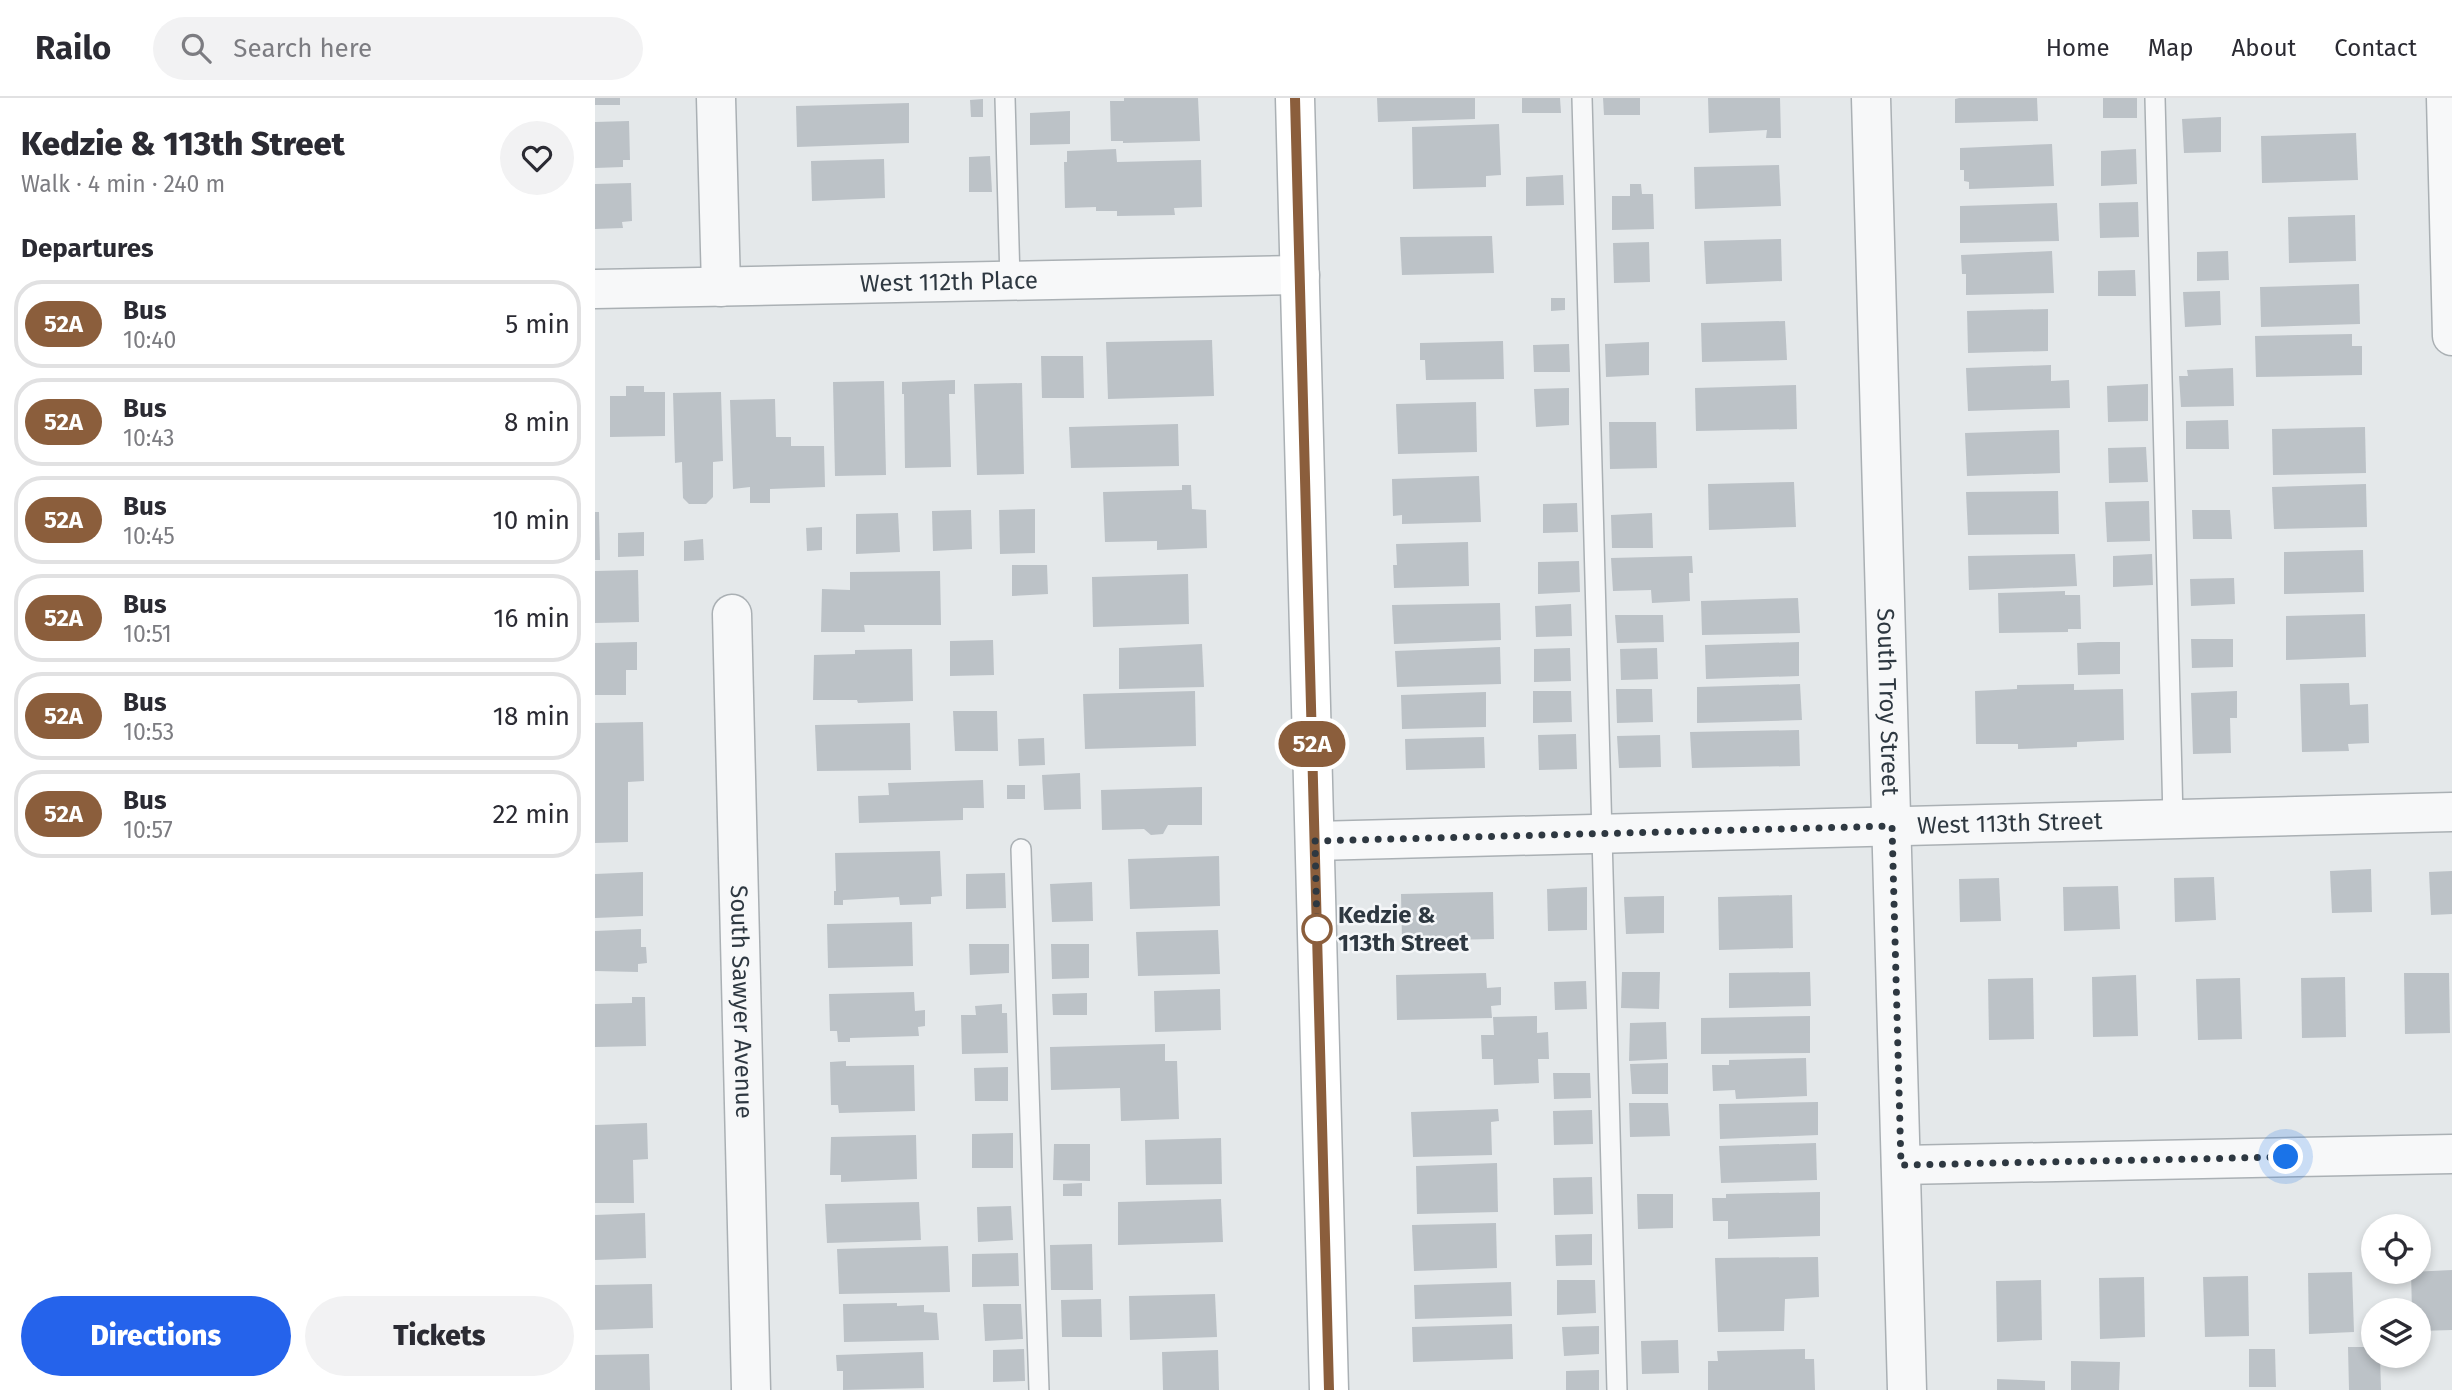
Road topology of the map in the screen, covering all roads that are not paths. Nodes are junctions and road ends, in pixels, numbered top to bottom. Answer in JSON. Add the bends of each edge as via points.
{"nodes":[{"id":1,"x":716,"y":98,"type":"edge"},
{"id":2,"x":1005,"y":98,"type":"edge"},
{"id":3,"x":1295,"y":98,"type":"edge"},
{"id":4,"x":1582,"y":98,"type":"edge"},
{"id":5,"x":1871,"y":98,"type":"edge"},
{"id":6,"x":2155,"y":98,"type":"edge"},
{"id":7,"x":2446,"y":98,"type":"edge"},
{"id":8,"x":1300,"y":275,"type":"junction"},
{"id":9,"x":1010,"y":281,"type":"junction"},
{"id":10,"x":721,"y":287,"type":"junction"},
{"id":11,"x":595,"y":289,"type":"edge"},
{"id":12,"x":2452,"y":336,"type":"edge"},
{"id":13,"x":732,"y":614,"type":"dead end"},
{"id":14,"x":2452,"y":812,"type":"edge"},
{"id":15,"x":2173,"y":819,"type":"junction"},
{"id":16,"x":1892,"y":826,"type":"junction"},
{"id":17,"x":1601,"y":834,"type":"junction"},
{"id":18,"x":1315,"y":841,"type":"junction"},
{"id":19,"x":1021,"y":849,"type":"dead end"},
{"id":20,"x":2452,"y":1154,"type":"edge"},
{"id":21,"x":1901,"y":1165,"type":"junction"},
{"id":22,"x":751,"y":1390,"type":"edge"},
{"id":23,"x":1039,"y":1390,"type":"edge"},
{"id":24,"x":1329,"y":1390,"type":"edge"},
{"id":25,"x":1617,"y":1390,"type":"edge"},
{"id":26,"x":1907,"y":1390,"type":"edge"}],
"edges":[{"from":1,"to":10,"type":"street"},
{"from":2,"to":9,"type":"lane"},
{"from":3,"to":8,"type":"main road"},
{"from":4,"to":17,"type":"lane"},
{"from":5,"to":16,"type":"street","name":"South Troy Street"},
{"from":6,"to":15,"type":"lane"},
{"from":7,"to":12,"type":"street"},
{"from":8,"to":9,"type":"street","name":"West 112th Place"},
{"from":8,"to":18,"type":"main road"},
{"from":9,"to":10,"type":"street","name":"West 112th Place"},
{"from":10,"to":11,"type":"street","name":"West 112th Place"},
{"from":13,"to":22,"type":"street","name":"South Sawyer Avenue"},
{"from":14,"to":15,"type":"street","name":"West 113th Street"},
{"from":15,"to":16,"type":"street","name":"West 113th Street"},
{"from":16,"to":17,"type":"street","name":"West 113th Street"},
{"from":16,"to":21,"type":"street","name":"South Troy Street"},
{"from":17,"to":18,"type":"street","name":"West 113th Street"},
{"from":17,"to":25,"type":"lane"},
{"from":18,"to":24,"type":"main road"},
{"from":19,"to":23,"type":"lane"},
{"from":20,"to":21,"type":"street"},
{"from":21,"to":26,"type":"street","name":"South Troy Street"}]}
